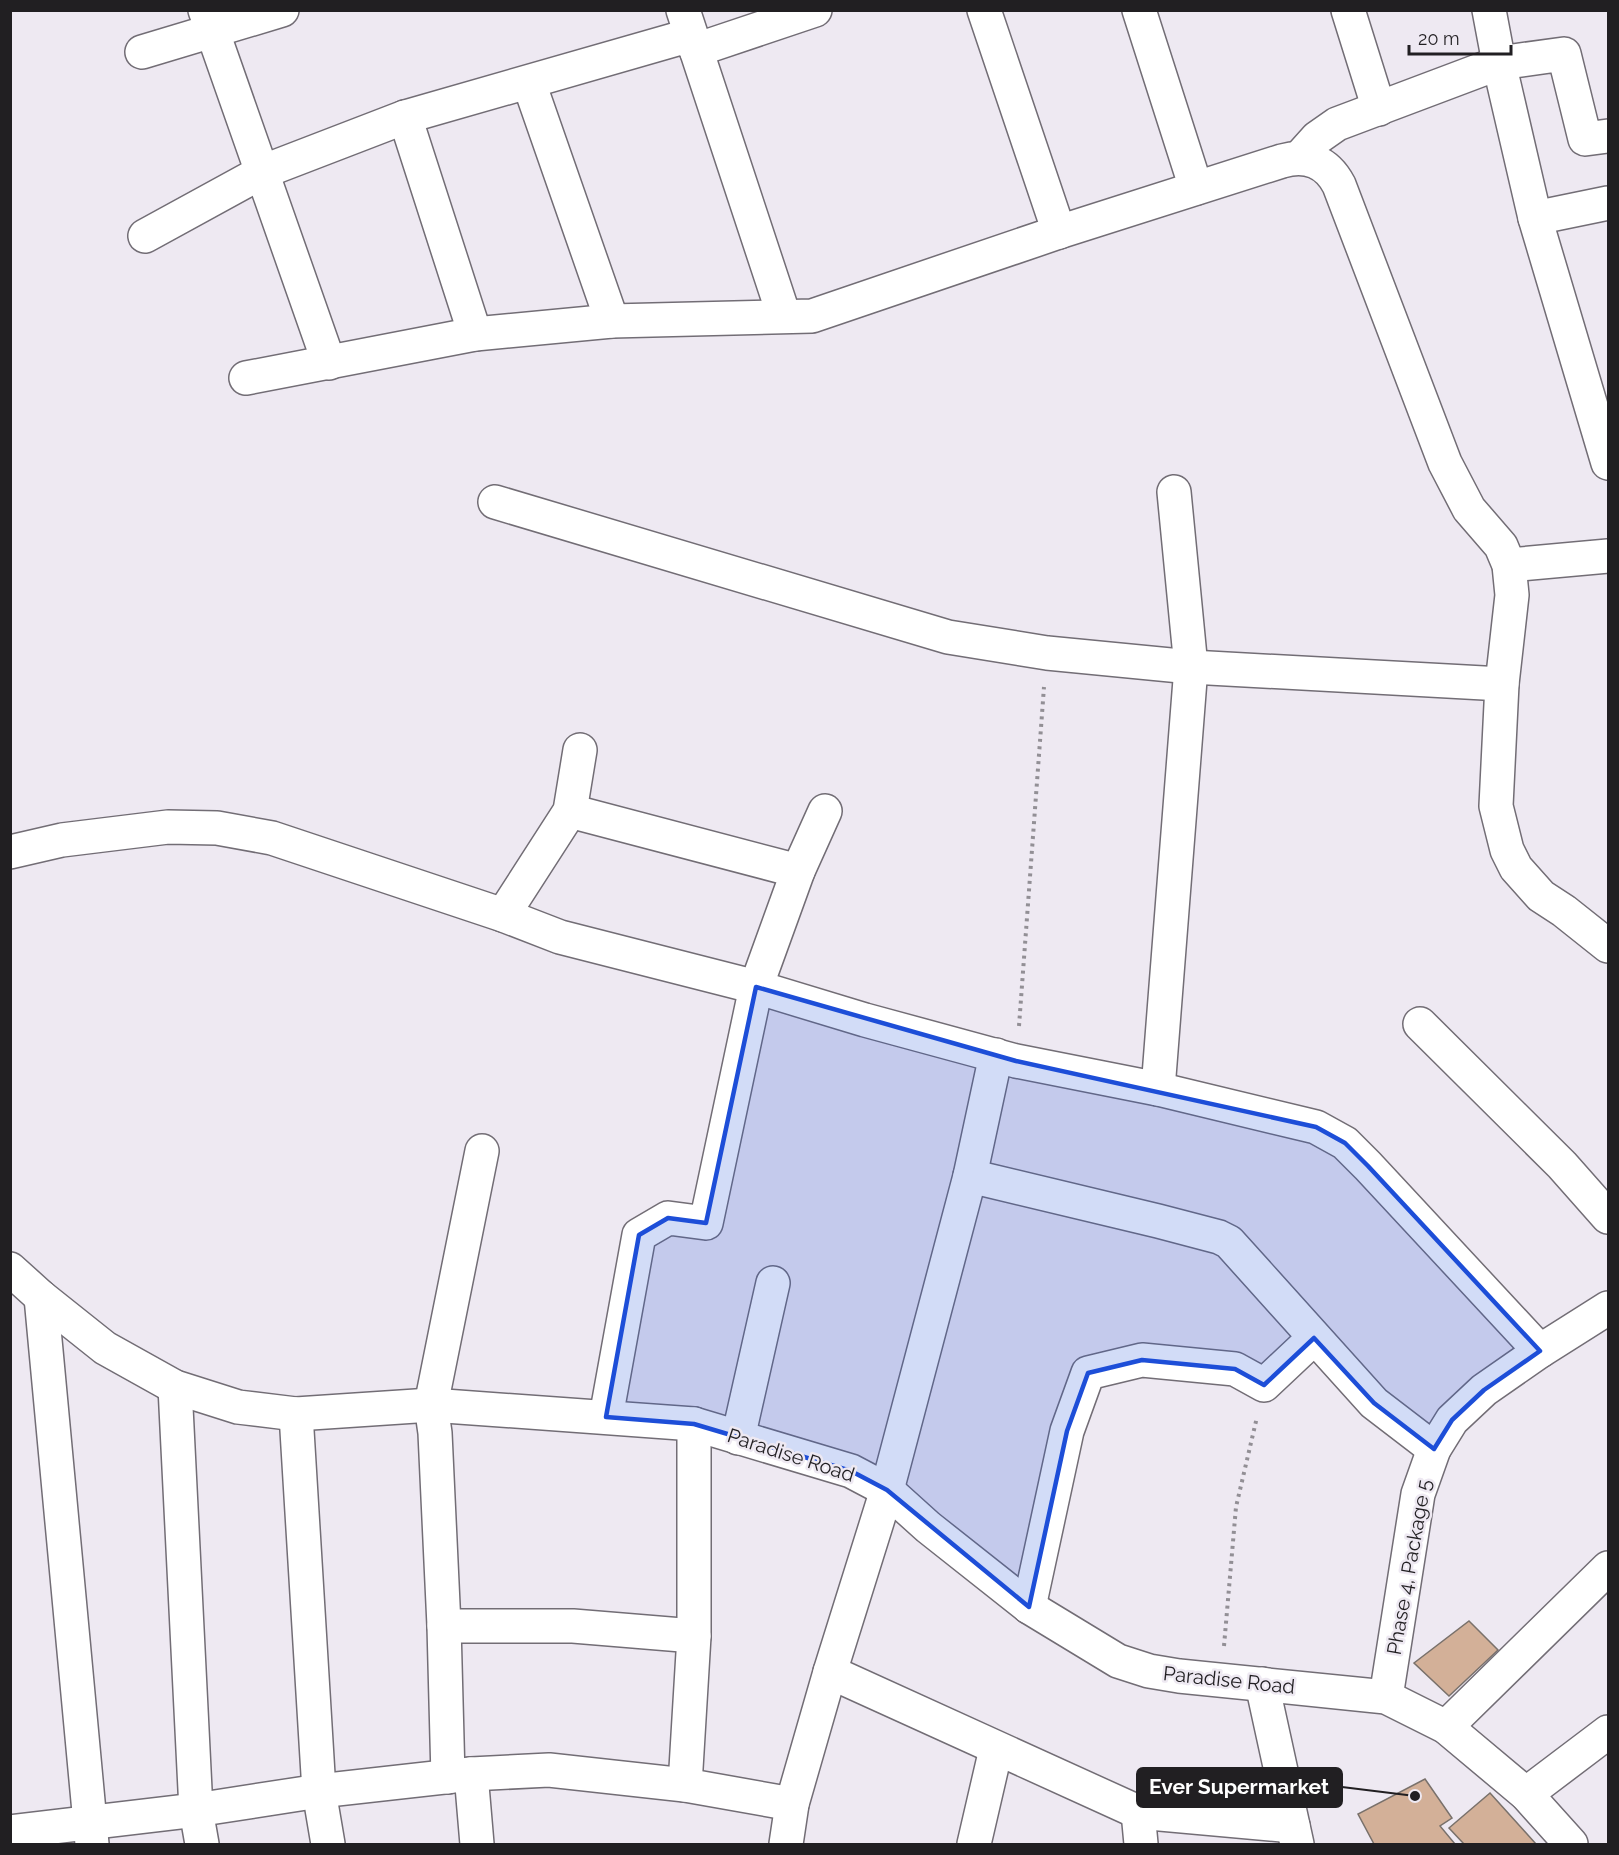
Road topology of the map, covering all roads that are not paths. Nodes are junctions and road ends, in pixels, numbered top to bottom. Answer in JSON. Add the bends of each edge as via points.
{"nodes":[{"id":1,"x":282,"y":10,"type":"edge"},
{"id":2,"x":816,"y":10,"type":"edge"},
{"id":3,"x":984,"y":10,"type":"edge"},
{"id":4,"x":1139,"y":10,"type":"edge"},
{"id":5,"x":1348,"y":10,"type":"edge"},
{"id":6,"x":1489,"y":10,"type":"edge"},
{"id":7,"x":209,"y":21,"type":"edge"},
{"id":8,"x":690,"y":32,"type":"edge"},
{"id":9,"x":142,"y":52,"type":"dead end"},
{"id":10,"x":1499,"y":63,"type":"junction"},
{"id":11,"x":529,"y":83,"type":"junction"},
{"id":12,"x":1378,"y":109,"type":"junction"},
{"id":13,"x":405,"y":117,"type":"junction"},
{"id":14,"x":1608,"y":136,"type":"edge"},
{"id":15,"x":1299,"y":158,"type":"junction"},
{"id":16,"x":262,"y":172,"type":"junction"},
{"id":17,"x":1196,"y":188,"type":"junction"},
{"id":18,"x":1608,"y":203,"type":"edge"},
{"id":19,"x":1535,"y":218,"type":"junction"},
{"id":20,"x":1059,"y":231,"type":"junction"},
{"id":21,"x":145,"y":236,"type":"dead end"},
{"id":22,"x":784,"y":316,"type":"junction"},
{"id":23,"x":612,"y":321,"type":"junction"},
{"id":24,"x":475,"y":333,"type":"junction"},
{"id":25,"x":329,"y":363,"type":"junction"},
{"id":26,"x":246,"y":378,"type":"dead end"},
{"id":27,"x":1608,"y":463,"type":"edge"},
{"id":28,"x":1174,"y":492,"type":"dead end"},
{"id":29,"x":495,"y":502,"type":"dead end"},
{"id":30,"x":1608,"y":556,"type":"edge"},
{"id":31,"x":1509,"y":565,"type":"junction"},
{"id":32,"x":1191,"y":667,"type":"junction"},
{"id":33,"x":1503,"y":684,"type":"junction"},
{"id":34,"x":580,"y":750,"type":"dead end"},
{"id":35,"x":570,"y":811,"type":"junction"},
{"id":36,"x":825,"y":811,"type":"dead end"},
{"id":37,"x":10,"y":852,"type":"edge"},
{"id":38,"x":798,"y":871,"type":"junction"},
{"id":39,"x":503,"y":915,"type":"junction"},
{"id":40,"x":1608,"y":946,"type":"edge"},
{"id":41,"x":756,"y":987,"type":"junction"},
{"id":42,"x":1420,"y":1024,"type":"dead end"},
{"id":43,"x":1006,"y":1058,"type":"junction"},
{"id":44,"x":1158,"y":1089,"type":"junction"},
{"id":45,"x":482,"y":1151,"type":"dead end"},
{"id":46,"x":970,"y":1176,"type":"junction"},
{"id":47,"x":1608,"y":1217,"type":"edge"},
{"id":48,"x":10,"y":1269,"type":"edge"},
{"id":49,"x":773,"y":1283,"type":"dead end"},
{"id":50,"x":41,"y":1297,"type":"junction"},
{"id":51,"x":1608,"y":1308,"type":"edge"},
{"id":52,"x":1314,"y":1338,"type":"junction"},
{"id":53,"x":1540,"y":1351,"type":"junction"},
{"id":54,"x":175,"y":1387,"type":"junction"},
{"id":55,"x":431,"y":1406,"type":"junction"},
{"id":56,"x":296,"y":1414,"type":"junction"},
{"id":57,"x":606,"y":1417,"type":"junction"},
{"id":58,"x":694,"y":1424,"type":"junction"},
{"id":59,"x":738,"y":1438,"type":"junction"},
{"id":60,"x":1434,"y":1449,"type":"junction"},
{"id":61,"x":887,"y":1490,"type":"junction"},
{"id":62,"x":1608,"y":1568,"type":"edge"},
{"id":63,"x":1029,"y":1607,"type":"junction"},
{"id":64,"x":444,"y":1626,"type":"junction"},
{"id":65,"x":694,"y":1636,"type":"junction"},
{"id":66,"x":830,"y":1672,"type":"junction"},
{"id":67,"x":1262,"y":1684,"type":"junction"},
{"id":68,"x":1386,"y":1697,"type":"junction"},
{"id":69,"x":1446,"y":1727,"type":"junction"},
{"id":70,"x":1608,"y":1732,"type":"edge"},
{"id":71,"x":996,"y":1749,"type":"junction"},
{"id":72,"x":460,"y":1776,"type":"junction"},
{"id":73,"x":685,"y":1785,"type":"junction"},
{"id":74,"x":319,"y":1791,"type":"junction"},
{"id":75,"x":1526,"y":1794,"type":"junction"},
{"id":76,"x":792,"y":1804,"type":"junction"},
{"id":77,"x":196,"y":1810,"type":"junction"},
{"id":78,"x":1138,"y":1812,"type":"junction"},
{"id":79,"x":10,"y":1832,"type":"edge"},
{"id":80,"x":91,"y":1834,"type":"edge"},
{"id":81,"x":1295,"y":1835,"type":"edge"},
{"id":82,"x":202,"y":1845,"type":"edge"},
{"id":83,"x":328,"y":1845,"type":"edge"},
{"id":84,"x":477,"y":1845,"type":"edge"},
{"id":85,"x":786,"y":1845,"type":"edge"},
{"id":86,"x":974,"y":1845,"type":"edge"},
{"id":87,"x":1141,"y":1845,"type":"edge"},
{"id":88,"x":1571,"y":1845,"type":"edge"}],
"edges":[{"from":1,"to":7,"type":"street"},
{"from":2,"to":8,"type":"street"},
{"from":3,"to":20,"type":"street"},
{"from":4,"to":17,"type":"street"},
{"from":5,"to":12,"type":"street"},
{"from":6,"to":10,"type":"street"},
{"from":7,"to":9,"type":"street"},
{"from":7,"to":16,"type":"street"},
{"from":8,"to":11,"type":"street"},
{"from":8,"to":22,"type":"street"},
{"from":10,"to":12,"type":"street"},
{"from":10,"to":14,"type":"street","via":[[1564,54],[1585,139]]},
{"from":10,"to":19,"type":"street"},
{"from":11,"to":13,"type":"street"},
{"from":11,"to":23,"type":"street"},
{"from":12,"to":15,"type":"street","via":[[1337,124]]},
{"from":13,"to":16,"type":"street"},
{"from":13,"to":24,"type":"street"},
{"from":15,"to":17,"type":"street"},
{"from":15,"to":31,"type":"street","via":[[1321,163],[1339,185],[1445,463],[1469,509],[1500,546]]},
{"from":16,"to":21,"type":"street"},
{"from":16,"to":25,"type":"street"},
{"from":17,"to":20,"type":"street"},
{"from":18,"to":19,"type":"street"},
{"from":19,"to":27,"type":"street"},
{"from":20,"to":22,"type":"street","via":[[812,316]]},
{"from":22,"to":23,"type":"street"},
{"from":23,"to":24,"type":"street"},
{"from":24,"to":25,"type":"street"},
{"from":25,"to":26,"type":"street"},
{"from":28,"to":32,"type":"street"},
{"from":29,"to":32,"type":"street","via":[[948,637],[1047,653]]},
{"from":30,"to":31,"type":"street"},
{"from":31,"to":33,"type":"street","via":[[1512,595]]},
{"from":32,"to":33,"type":"street"},
{"from":32,"to":44,"type":"street"},
{"from":33,"to":40,"type":"street","via":[[1497,806],[1507,850],[1515,868],[1541,896]]},
{"from":34,"to":35,"type":"street"},
{"from":35,"to":38,"type":"street"},
{"from":35,"to":39,"type":"street"},
{"from":36,"to":38,"type":"street"},
{"from":37,"to":39,"type":"street","via":[[62,840],[168,827],[217,828],[272,838]]},
{"from":38,"to":41,"type":"street"},
{"from":39,"to":41,"type":"street","via":[[560,937]]},
{"from":41,"to":43,"type":"street"},
{"from":41,"to":57,"type":"street","via":[[706,1222],[668,1218],[639,1235]]},
{"from":42,"to":47,"type":"street","via":[[1562,1165]]},
{"from":43,"to":44,"type":"street"},
{"from":43,"to":46,"type":"street"},
{"from":44,"to":53,"type":"street","via":[[1316,1127],[1345,1143]]},
{"from":45,"to":55,"type":"street"},
{"from":46,"to":52,"type":"street","via":[[1219,1237],[1239,1252]]},
{"from":46,"to":61,"type":"street"},
{"from":48,"to":50,"type":"street","name":"Paradise Road"},
{"from":49,"to":59,"type":"street"},
{"from":50,"to":54,"type":"street","name":"Paradise Road","via":[[105,1348]]},
{"from":50,"to":80,"type":"street"},
{"from":51,"to":53,"type":"street","name":"Phase 4, Package 5"},
{"from":52,"to":60,"type":"street","via":[[1374,1403]]},
{"from":52,"to":63,"type":"street","via":[[1264,1385],[1235,1369],[1142,1360],[1088,1373],[1067,1431]]},
{"from":53,"to":60,"type":"street","name":"Phase 4, Package 5","via":[[1484,1390],[1452,1420]]},
{"from":54,"to":56,"type":"street","name":"Paradise Road","via":[[238,1407]]},
{"from":54,"to":77,"type":"street"},
{"from":55,"to":56,"type":"street","name":"Paradise Road"},
{"from":55,"to":57,"type":"street","name":"Paradise Road"},
{"from":55,"to":64,"type":"street"},
{"from":56,"to":74,"type":"street"},
{"from":57,"to":58,"type":"street","name":"Paradise Road"},
{"from":58,"to":59,"type":"street","name":"Paradise Road"},
{"from":58,"to":65,"type":"street"},
{"from":59,"to":61,"type":"street","name":"Paradise Road","via":[[851,1472]]},
{"from":60,"to":68,"type":"street","name":"Phase 4, Package 5","via":[[1418,1494]]},
{"from":61,"to":63,"type":"street","name":"Paradise Road"},
{"from":61,"to":66,"type":"street"},
{"from":62,"to":69,"type":"street"},
{"from":63,"to":67,"type":"street","name":"Paradise Road","via":[[1118,1660],[1149,1671]]},
{"from":64,"to":65,"type":"street","via":[[573,1626]]},
{"from":64,"to":72,"type":"street"},
{"from":65,"to":73,"type":"street"},
{"from":66,"to":71,"type":"street"},
{"from":66,"to":76,"type":"street"},
{"from":67,"to":68,"type":"street","name":"Paradise Road"},
{"from":67,"to":81,"type":"street"},
{"from":68,"to":69,"type":"street","name":"Paradise Road"},
{"from":69,"to":75,"type":"street","name":"Paradise Road"},
{"from":70,"to":75,"type":"street"},
{"from":71,"to":78,"type":"street"},
{"from":71,"to":86,"type":"street"},
{"from":72,"to":73,"type":"street","via":[[549,1770]]},
{"from":72,"to":74,"type":"street"},
{"from":72,"to":84,"type":"street"},
{"from":73,"to":76,"type":"street"},
{"from":74,"to":77,"type":"street"},
{"from":74,"to":83,"type":"street"},
{"from":75,"to":88,"type":"street","name":"Paradise Road"},
{"from":76,"to":85,"type":"street"},
{"from":77,"to":80,"type":"street"},
{"from":77,"to":82,"type":"street"},
{"from":78,"to":81,"type":"street"},
{"from":78,"to":87,"type":"street"},
{"from":79,"to":80,"type":"street"}]}
